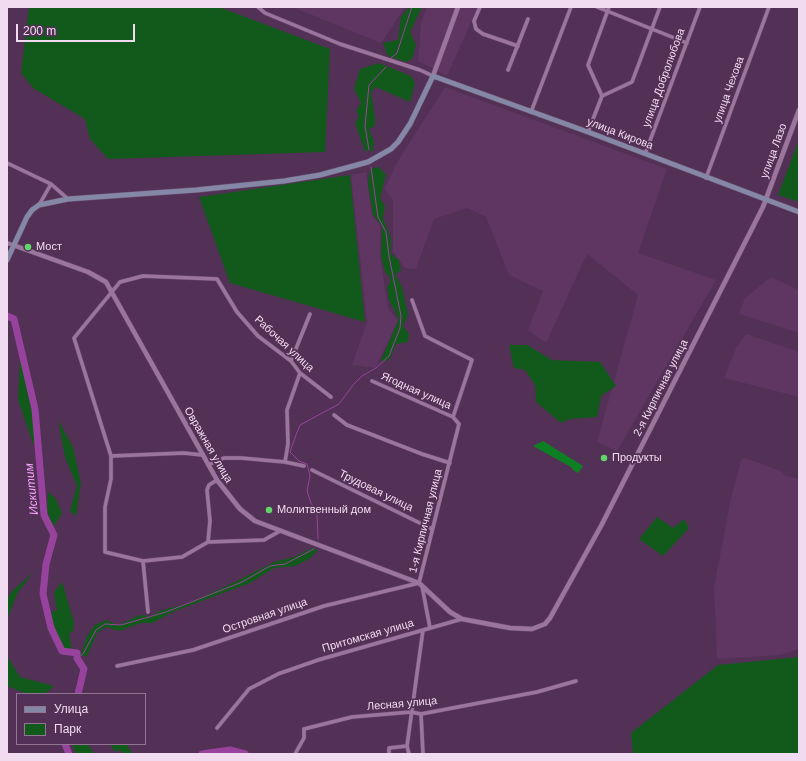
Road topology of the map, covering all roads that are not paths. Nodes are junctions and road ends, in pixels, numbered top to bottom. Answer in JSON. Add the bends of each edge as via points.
{"nodes":[{"id":1,"x":258,"y":7,"type":"edge"},
{"id":2,"x":458,"y":7,"type":"edge"},
{"id":3,"x":480,"y":7,"type":"edge"},
{"id":4,"x":571,"y":7,"type":"edge"},
{"id":5,"x":598,"y":7,"type":"edge"},
{"id":6,"x":660,"y":7,"type":"edge"},
{"id":7,"x":700,"y":7,"type":"edge"},
{"id":8,"x":769,"y":7,"type":"edge"},
{"id":9,"x":609,"y":9,"type":"edge"},
{"id":10,"x":528,"y":19,"type":"dead end"},
{"id":11,"x":652,"y":28,"type":"junction"},
{"id":12,"x":686,"y":42,"type":"junction"},
{"id":13,"x":518,"y":46,"type":"junction"},
{"id":14,"x":508,"y":70,"type":"dead end"},
{"id":15,"x":433,"y":76,"type":"junction"},
{"id":16,"x":602,"y":96,"type":"junction"},
{"id":17,"x":799,"y":110,"type":"edge"},
{"id":18,"x":531,"y":112,"type":"junction"},
{"id":19,"x":588,"y":132,"type":"junction"},
{"id":20,"x":645,"y":154,"type":"junction"},
{"id":21,"x":7,"y":163,"type":"edge"},
{"id":22,"x":706,"y":178,"type":"junction"},
{"id":23,"x":51,"y":184,"type":"junction"},
{"id":24,"x":68,"y":199,"type":"junction"},
{"id":25,"x":766,"y":200,"type":"junction"},
{"id":26,"x":39,"y":205,"type":"junction"},
{"id":27,"x":799,"y":212,"type":"edge"},
{"id":28,"x":7,"y":242,"type":"edge"},
{"id":29,"x":13,"y":245,"type":"junction"},
{"id":30,"x":7,"y":260,"type":"edge"},
{"id":31,"x":112,"y":292,"type":"junction"},
{"id":32,"x":412,"y":300,"type":"dead end"},
{"id":33,"x":310,"y":314,"type":"dead end"},
{"id":34,"x":291,"y":361,"type":"junction"},
{"id":35,"x":300,"y":373,"type":"junction"},
{"id":36,"x":372,"y":381,"type":"dead end"},
{"id":37,"x":331,"y":397,"type":"dead end"},
{"id":38,"x":334,"y":415,"type":"dead end"},
{"id":39,"x":453,"y":417,"type":"junction"},
{"id":40,"x":202,"y":455,"type":"junction"},
{"id":41,"x":111,"y":456,"type":"junction"},
{"id":42,"x":285,"y":462,"type":"junction"},
{"id":43,"x":450,"y":463,"type":"junction"},
{"id":44,"x":208,"y":465,"type":"junction"},
{"id":45,"x":304,"y":466,"type":"dead end"},
{"id":46,"x":312,"y":470,"type":"dead end"},
{"id":47,"x":217,"y":480,"type":"junction"},
{"id":48,"x":432,"y":529,"type":"junction"},
{"id":49,"x":280,"y":532,"type":"junction"},
{"id":50,"x":208,"y":542,"type":"junction"},
{"id":51,"x":143,"y":561,"type":"junction"},
{"id":52,"x":420,"y":585,"type":"junction"},
{"id":53,"x":148,"y":612,"type":"dead end"},
{"id":54,"x":462,"y":619,"type":"junction"},
{"id":55,"x":544,"y":624,"type":"joint"},
{"id":56,"x":430,"y":628,"type":"junction"},
{"id":57,"x":423,"y":630,"type":"junction"},
{"id":58,"x":117,"y":666,"type":"dead end"},
{"id":59,"x":576,"y":681,"type":"dead end"},
{"id":60,"x":411,"y":712,"type":"junction"},
{"id":61,"x":421,"y":714,"type":"junction"},
{"id":62,"x":217,"y":728,"type":"dead end"},
{"id":63,"x":407,"y":746,"type":"junction"},
{"id":64,"x":295,"y":754,"type":"edge"},
{"id":65,"x":389,"y":754,"type":"edge"},
{"id":66,"x":409,"y":754,"type":"edge"},
{"id":67,"x":423,"y":754,"type":"edge"}],
"edges":[{"from":1,"to":15,"type":"street","via":[[265,13],[340,44]]},
{"from":2,"to":15,"type":"street"},
{"from":3,"to":13,"type":"street","via":[[474,21],[476,29],[483,34]]},
{"from":4,"to":18,"type":"street"},
{"from":5,"to":9,"type":"street"},
{"from":6,"to":11,"type":"street"},
{"from":7,"to":12,"type":"street","name":"улица Добролюбова"},
{"from":8,"to":22,"type":"street","name":"улица Чехова"},
{"from":9,"to":11,"type":"street"},
{"from":9,"to":16,"type":"street","via":[[588,65]]},
{"from":10,"to":13,"type":"street"},
{"from":11,"to":12,"type":"street"},
{"from":11,"to":16,"type":"street","via":[[632,82]]},
{"from":12,"to":20,"type":"street","name":"улица Добролюбова"},
{"from":13,"to":14,"type":"street"},
{"from":15,"to":18,"type":"main road","name":"улица Кирова"},
{"from":15,"to":24,"type":"main road","via":[[410,124],[398,142],[368,162],[320,175],[284,181]]},
{"from":16,"to":19,"type":"street"},
{"from":17,"to":25,"type":"street","name":"улица Лазо"},
{"from":18,"to":19,"type":"main road","name":"улица Кирова"},
{"from":19,"to":20,"type":"main road","name":"улица Кирова"},
{"from":20,"to":22,"type":"main road","name":"улица Кирова"},
{"from":21,"to":23,"type":"street"},
{"from":22,"to":25,"type":"main road","name":"улица Кирова"},
{"from":23,"to":24,"type":"street"},
{"from":23,"to":26,"type":"street"},
{"from":24,"to":26,"type":"main road"},
{"from":25,"to":27,"type":"main road","name":"улица Кирова"},
{"from":25,"to":55,"type":"street","name":"2-я Кирпичная улица","via":[[598,531],[556,608]]},
{"from":26,"to":29,"type":"main road","via":[[27,217]]},
{"from":28,"to":29,"type":"street","name":"Овражная улица"},
{"from":29,"to":30,"type":"main road"},
{"from":29,"to":31,"type":"street","name":"Овражная улица","via":[[98,277],[106,282]]},
{"from":31,"to":34,"type":"street","name":"Рабочая улица","via":[[120,282],[143,276],[217,279],[237,312],[258,336]]},
{"from":31,"to":40,"type":"street","name":"Овражная улица"},
{"from":31,"to":41,"type":"street","via":[[74,338]]},
{"from":32,"to":39,"type":"street","via":[[425,336],[472,360]]},
{"from":33,"to":34,"type":"street"},
{"from":34,"to":35,"type":"street","name":"Рабочая улица"},
{"from":35,"to":37,"type":"street","name":"Рабочая улица"},
{"from":35,"to":42,"type":"street","via":[[287,410],[288,444]]},
{"from":36,"to":39,"type":"street","name":"Ягодная улица"},
{"from":38,"to":43,"type":"street","via":[[347,425]]},
{"from":39,"to":43,"type":"street","name":"1-я Кирпичная улица","via":[[459,424]]},
{"from":40,"to":41,"type":"street","via":[[184,453]]},
{"from":40,"to":44,"type":"street","name":"Овражная улица"},
{"from":41,"to":51,"type":"street","via":[[111,480],[105,507],[105,552]]},
{"from":42,"to":44,"type":"street","via":[[224,458]]},
{"from":42,"to":45,"type":"street"},
{"from":43,"to":48,"type":"street","name":"1-я Кирпичная улица"},
{"from":44,"to":47,"type":"street","name":"Овражная улица"},
{"from":46,"to":48,"type":"street","name":"Трудовая улица"},
{"from":47,"to":49,"type":"street","name":"Овражная улица","via":[[240,509],[255,521]]},
{"from":47,"to":50,"type":"street","via":[[209,485],[207,490],[210,521]]},
{"from":48,"to":52,"type":"street","name":"1-я Кирпичная улица"},
{"from":49,"to":50,"type":"street","via":[[264,540]]},
{"from":49,"to":52,"type":"street","name":"Овражная улица"},
{"from":50,"to":51,"type":"street","via":[[182,557]]},
{"from":51,"to":53,"type":"street"},
{"from":52,"to":54,"type":"street","name":"Овражная улица","via":[[450,612]]},
{"from":52,"to":56,"type":"street","name":"1-я Кирпичная улица"},
{"from":52,"to":58,"type":"street","name":"Островная улица","via":[[324,606],[193,650]]},
{"from":54,"to":55,"type":"street","name":"Притомская улица","via":[[510,628],[532,629]]},
{"from":54,"to":56,"type":"street","name":"Притомская улица"},
{"from":56,"to":57,"type":"street","name":"Притомская улица"},
{"from":57,"to":60,"type":"street"},
{"from":57,"to":62,"type":"street","name":"Притомская улица","via":[[278,674],[249,689]]},
{"from":59,"to":61,"type":"street","name":"Лесная улица","via":[[537,692]]},
{"from":60,"to":61,"type":"street","name":"Лесная улица"},
{"from":60,"to":63,"type":"street"},
{"from":60,"to":64,"type":"street","name":"Лесная улица","via":[[352,717],[304,729],[304,738]]},
{"from":61,"to":67,"type":"street"},
{"from":63,"to":65,"type":"street","via":[[389,748]]},
{"from":63,"to":66,"type":"street"}]}
